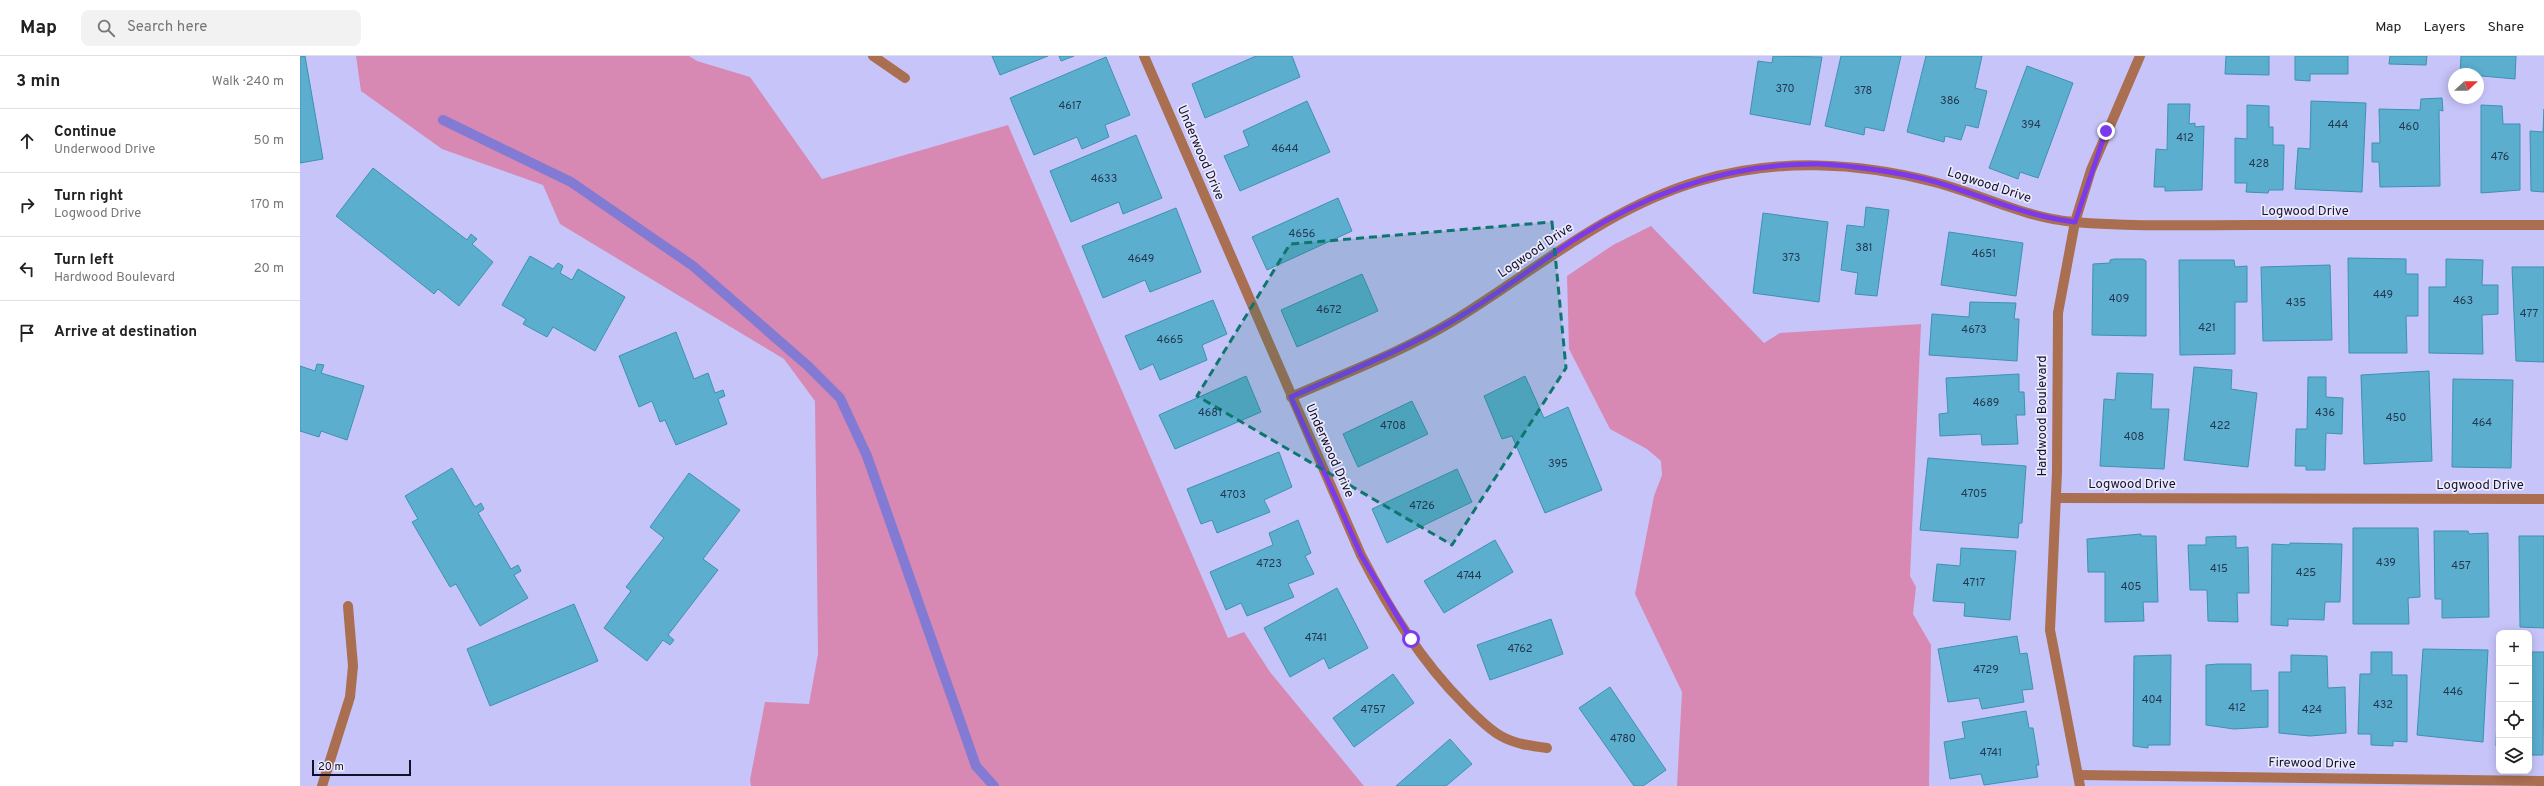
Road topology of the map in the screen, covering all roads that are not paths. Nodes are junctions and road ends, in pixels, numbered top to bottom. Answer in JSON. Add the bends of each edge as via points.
{"nodes":[{"id":1,"x":873,"y":56,"type":"edge"},
{"id":2,"x":1144,"y":56,"type":"edge"},
{"id":3,"x":2140,"y":56,"type":"edge"},
{"id":4,"x":905,"y":78,"type":"dead end"},
{"id":5,"x":2075,"y":222,"type":"junction"},
{"id":6,"x":2544,"y":225,"type":"edge"},
{"id":7,"x":1291,"y":397,"type":"junction"},
{"id":8,"x":2056,"y":498,"type":"junction"},
{"id":9,"x":2544,"y":499,"type":"edge"},
{"id":10,"x":348,"y":606,"type":"dead end"},
{"id":11,"x":1547,"y":748,"type":"dead end"},
{"id":12,"x":2080,"y":775,"type":"junction"},
{"id":13,"x":2544,"y":781,"type":"edge"},
{"id":14,"x":322,"y":786,"type":"edge"},
{"id":15,"x":2080,"y":786,"type":"edge"}],
"edges":[{"from":1,"to":4,"type":"street"},
{"from":2,"to":7,"type":"street","name":"Underwood Drive"},
{"from":3,"to":5,"type":"street","name":"Hardwood Boulevard","via":[[2091,170]]},
{"from":5,"to":6,"type":"street","name":"Logwood Drive"},
{"from":5,"to":7,"type":"street","name":"Logwood Drive","via":[[2044,218],[1933,182],[1880,172],[1820,164],[1758,167],[1691,183],[1625,211],[1579,236],[1516,281],[1449,323],[1393,352]]},
{"from":5,"to":8,"type":"street","name":"Hardwood Boulevard","via":[[2058,313]]},
{"from":7,"to":11,"type":"street","name":"Underwood Drive","via":[[1361,555],[1397,619],[1429,665],[1475,715],[1500,736],[1522,745]]},
{"from":8,"to":9,"type":"street","name":"Logwood Drive"},
{"from":8,"to":12,"type":"street","name":"Hardwood Boulevard","via":[[2050,630]]},
{"from":10,"to":14,"type":"street","via":[[353,666],[350,697]]},
{"from":12,"to":13,"type":"street","name":"Firewood Drive"},
{"from":12,"to":15,"type":"street","name":"Hardwood Boulevard"}]}
